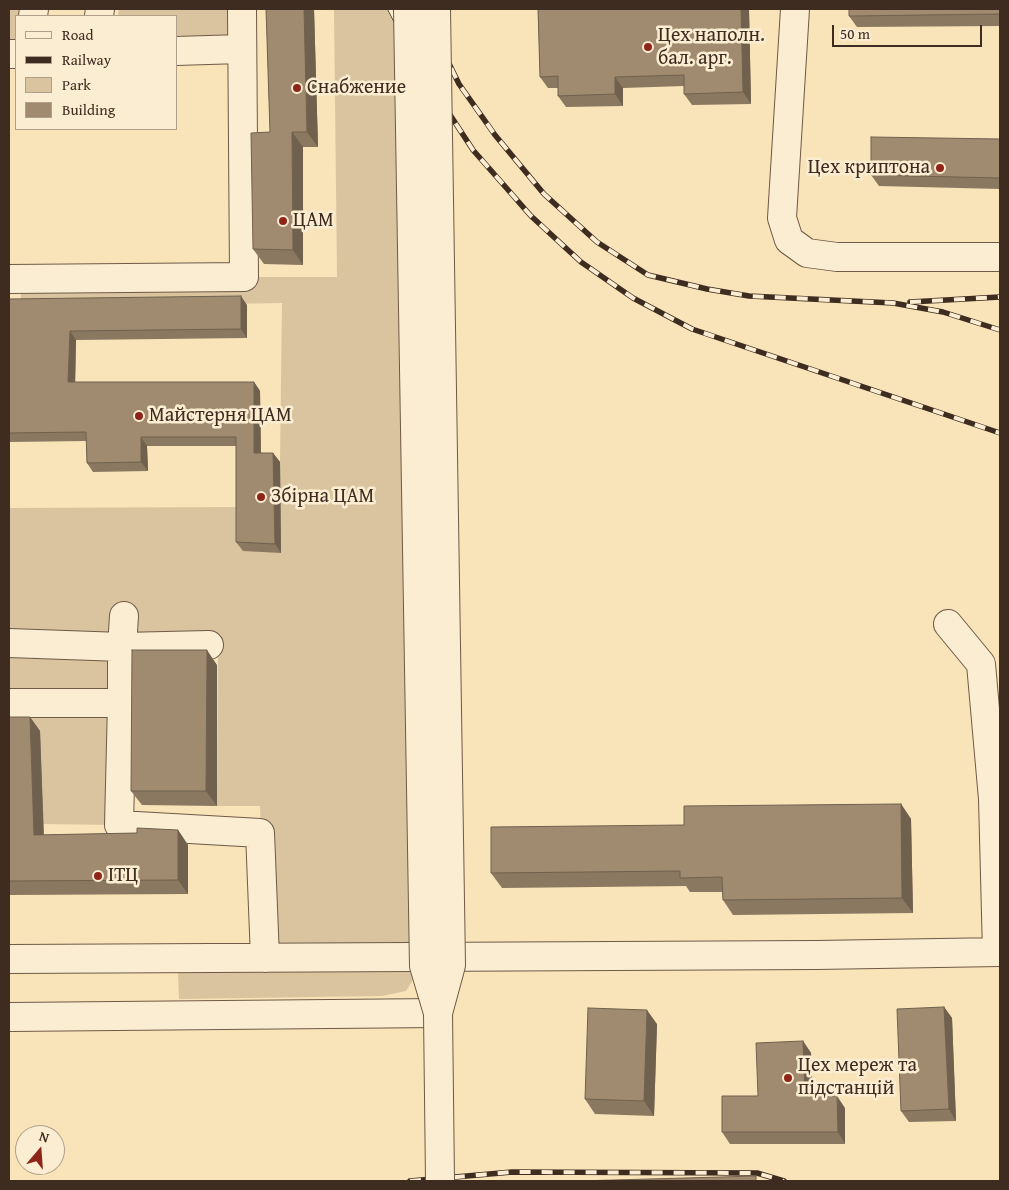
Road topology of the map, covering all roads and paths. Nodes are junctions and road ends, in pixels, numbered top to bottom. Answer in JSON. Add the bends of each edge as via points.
{"nodes":[{"id":1,"x":242,"y":9,"type":"edge"},
{"id":2,"x":408,"y":9,"type":"edge"},
{"id":3,"x":436,"y":9,"type":"edge"},
{"id":4,"x":795,"y":9,"type":"edge"},
{"id":5,"x":241,"y":49,"type":"junction"},
{"id":6,"x":178,"y":50,"type":"edge"},
{"id":7,"x":1000,"y":257,"type":"edge"},
{"id":8,"x":9,"y":280,"type":"edge"},
{"id":9,"x":124,"y":616,"type":"dead end"},
{"id":10,"x":948,"y":624,"type":"dead end"},
{"id":11,"x":9,"y":644,"type":"edge"},
{"id":12,"x":208,"y":645,"type":"dead end"},
{"id":13,"x":122,"y":647,"type":"junction"},
{"id":14,"x":9,"y":703,"type":"edge"},
{"id":15,"x":122,"y":703,"type":"junction"},
{"id":16,"x":997,"y":799,"type":"edge"},
{"id":17,"x":998,"y":952,"type":"edge"},
{"id":18,"x":265,"y":958,"type":"junction"},
{"id":19,"x":20,"y":964,"type":"edge"},
{"id":20,"x":438,"y":1013,"type":"junction"},
{"id":21,"x":9,"y":1017,"type":"edge"},
{"id":22,"x":440,"y":1181,"type":"edge"}],
"edges":[{"from":1,"to":5,"type":"lane"},
{"from":2,"to":20,"type":"lane","bridge":true,"via":[[424,966]]},
{"from":3,"to":20,"type":"lane","bridge":true,"via":[[451,965]]},
{"from":4,"to":7,"type":"lane","via":[[782,218],[789,240],[807,253],[836,257]]},
{"from":5,"to":6,"type":"lane"},
{"from":5,"to":8,"type":"lane","via":[[244,277]]},
{"from":9,"to":13,"type":"lane"},
{"from":10,"to":16,"type":"lane","via":[[981,664]]},
{"from":11,"to":13,"type":"lane"},
{"from":12,"to":13,"type":"lane"},
{"from":13,"to":15,"type":"lane"},
{"from":14,"to":15,"type":"lane"},
{"from":15,"to":18,"type":"lane","via":[[119,824],[260,833]]},
{"from":16,"to":17,"type":"lane"},
{"from":17,"to":18,"type":"lane"},
{"from":18,"to":19,"type":"lane","via":[[127,966]]},
{"from":20,"to":21,"type":"lane"},
{"from":20,"to":22,"type":"lane","bridge":true}]}
